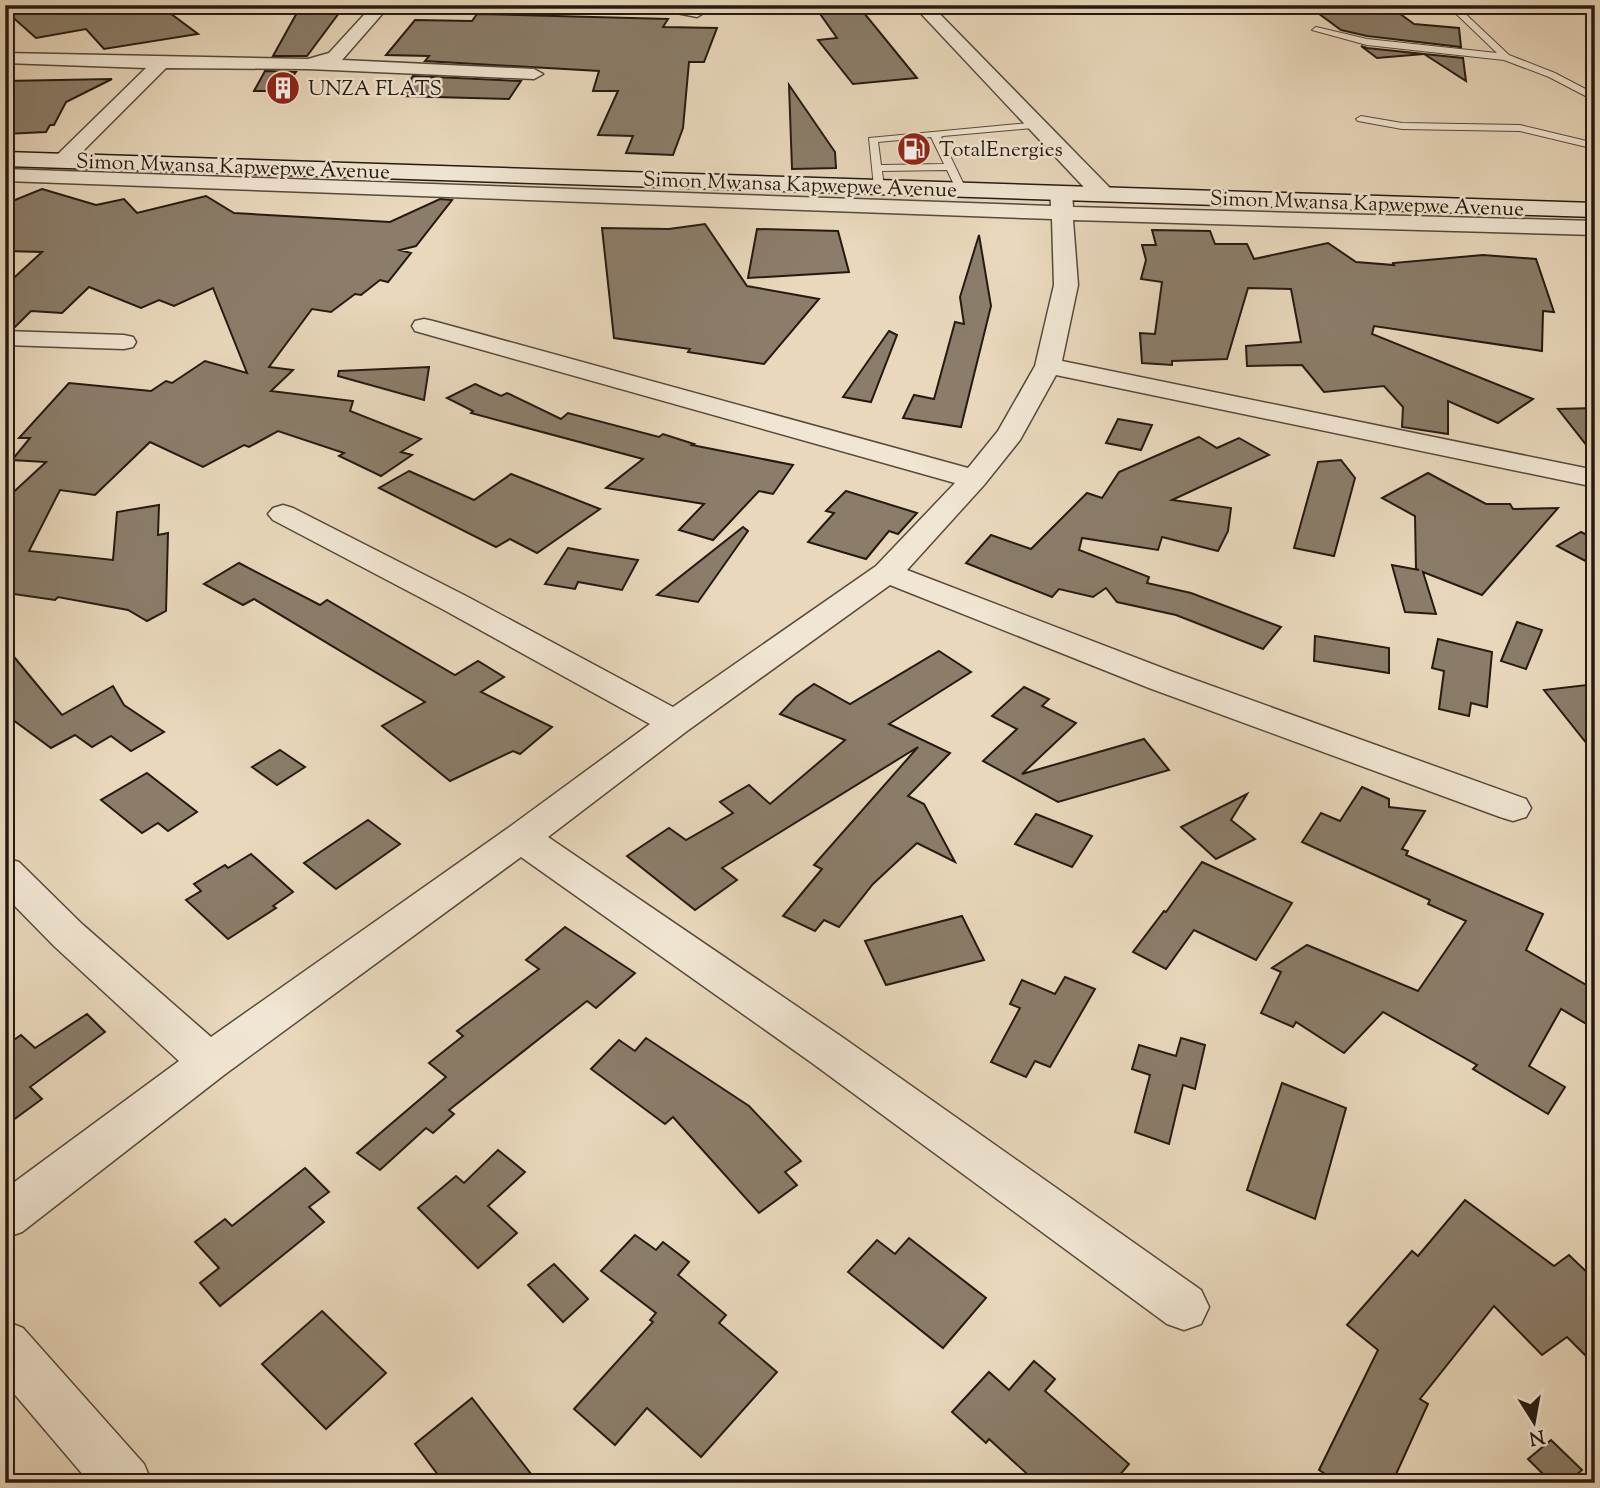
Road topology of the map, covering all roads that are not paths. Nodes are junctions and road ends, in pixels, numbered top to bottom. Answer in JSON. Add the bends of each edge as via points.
{"nodes":[{"id":1,"x":382,"y":5,"type":"edge"},
{"id":2,"x":662,"y":5,"type":"edge"},
{"id":3,"x":921,"y":5,"type":"edge"},
{"id":4,"x":1451,"y":5,"type":"edge"},
{"id":5,"x":697,"y":12,"type":"dead end"},
{"id":6,"x":1316,"y":30,"type":"dead end"},
{"id":7,"x":1506,"y":57,"type":"junction"},
{"id":8,"x":5,"y":58,"type":"edge"},
{"id":9,"x":161,"y":63,"type":"junction"},
{"id":10,"x":308,"y":64,"type":"junction"},
{"id":11,"x":534,"y":74,"type":"dead end"},
{"id":12,"x":1595,"y":98,"type":"edge"},
{"id":13,"x":1361,"y":119,"type":"dead end"},
{"id":14,"x":1040,"y":125,"type":"junction"},
{"id":15,"x":940,"y":134,"type":"junction"},
{"id":16,"x":1595,"y":146,"type":"edge"},
{"id":17,"x":5,"y":159,"type":"edge"},
{"id":18,"x":63,"y":160,"type":"junction"},
{"id":19,"x":950,"y":166,"type":"junction"},
{"id":20,"x":5,"y":175,"type":"edge"},
{"id":21,"x":878,"y":177,"type":"junction"},
{"id":22,"x":497,"y":183,"type":"junction"},
{"id":23,"x":961,"y":189,"type":"junction"},
{"id":24,"x":1104,"y":194,"type":"junction"},
{"id":25,"x":1062,"y":202,"type":"junction"},
{"id":26,"x":1595,"y":210,"type":"edge"},
{"id":27,"x":1595,"y":228,"type":"edge"},
{"id":28,"x":424,"y":326,"type":"dead end"},
{"id":29,"x":5,"y":338,"type":"edge"},
{"id":30,"x":124,"y":342,"type":"dead end"},
{"id":31,"x":1048,"y":366,"type":"junction"},
{"id":32,"x":974,"y":479,"type":"junction"},
{"id":33,"x":1595,"y":479,"type":"edge"},
{"id":34,"x":284,"y":514,"type":"dead end"},
{"id":35,"x":887,"y":573,"type":"junction"},
{"id":36,"x":675,"y":723,"type":"junction"},
{"id":37,"x":1513,"y":808,"type":"dead end"},
{"id":38,"x":521,"y":838,"type":"junction"},
{"id":39,"x":5,"y":872,"type":"edge"},
{"id":40,"x":209,"y":1062,"type":"junction"},
{"id":41,"x":5,"y":1217,"type":"edge"},
{"id":42,"x":1184,"y":1307,"type":"dead end"},
{"id":43,"x":5,"y":1345,"type":"edge"},
{"id":44,"x":125,"y":1483,"type":"edge"}],
"edges":[{"from":1,"to":10,"type":"street","via":[[335,57]]},
{"from":2,"to":5,"type":"street"},
{"from":3,"to":14,"type":"street"},
{"from":4,"to":7,"type":"lane"},
{"from":6,"to":7,"type":"lane","via":[[1367,42]]},
{"from":7,"to":12,"type":"lane"},
{"from":8,"to":9,"type":"street"},
{"from":9,"to":10,"type":"street"},
{"from":9,"to":18,"type":"street"},
{"from":10,"to":11,"type":"street"},
{"from":13,"to":16,"type":"lane","via":[[1402,126],[1520,128]]},
{"from":14,"to":15,"type":"lane"},
{"from":14,"to":24,"type":"street"},
{"from":15,"to":19,"type":"lane","via":[[936,137]]},
{"from":15,"to":21,"type":"lane","via":[[873,140]]},
{"from":17,"to":18,"type":"main road","name":"Simon Mwansa Kapwepwe Avenue"},
{"from":18,"to":22,"type":"main road","name":"Simon Mwansa Kapwepwe Avenue"},
{"from":19,"to":21,"type":"lane"},
{"from":19,"to":23,"type":"lane"},
{"from":20,"to":22,"type":"street"},
{"from":21,"to":22,"type":"main road","name":"Simon Mwansa Kapwepwe Avenue"},
{"from":21,"to":23,"type":"main road","name":"Simon Mwansa Kapwepwe Avenue"},
{"from":22,"to":25,"type":"street"},
{"from":23,"to":25,"type":"main road","name":"Simon Mwansa Kapwepwe Avenue"},
{"from":24,"to":25,"type":"main road","name":"Simon Mwansa Kapwepwe Avenue"},
{"from":24,"to":26,"type":"main road","name":"Simon Mwansa Kapwepwe Avenue"},
{"from":25,"to":27,"type":"street"},
{"from":25,"to":31,"type":"street","via":[[1066,285]]},
{"from":28,"to":32,"type":"street"},
{"from":29,"to":30,"type":"street"},
{"from":31,"to":32,"type":"street","via":[[1010,434]]},
{"from":31,"to":33,"type":"street"},
{"from":32,"to":35,"type":"street"},
{"from":34,"to":36,"type":"street"},
{"from":35,"to":36,"type":"street"},
{"from":35,"to":37,"type":"street","via":[[1161,680]]},
{"from":36,"to":38,"type":"street"},
{"from":38,"to":40,"type":"street"},
{"from":38,"to":42,"type":"street","via":[[827,1050]]},
{"from":39,"to":40,"type":"street"},
{"from":40,"to":41,"type":"street"},
{"from":43,"to":44,"type":"street"}]}
